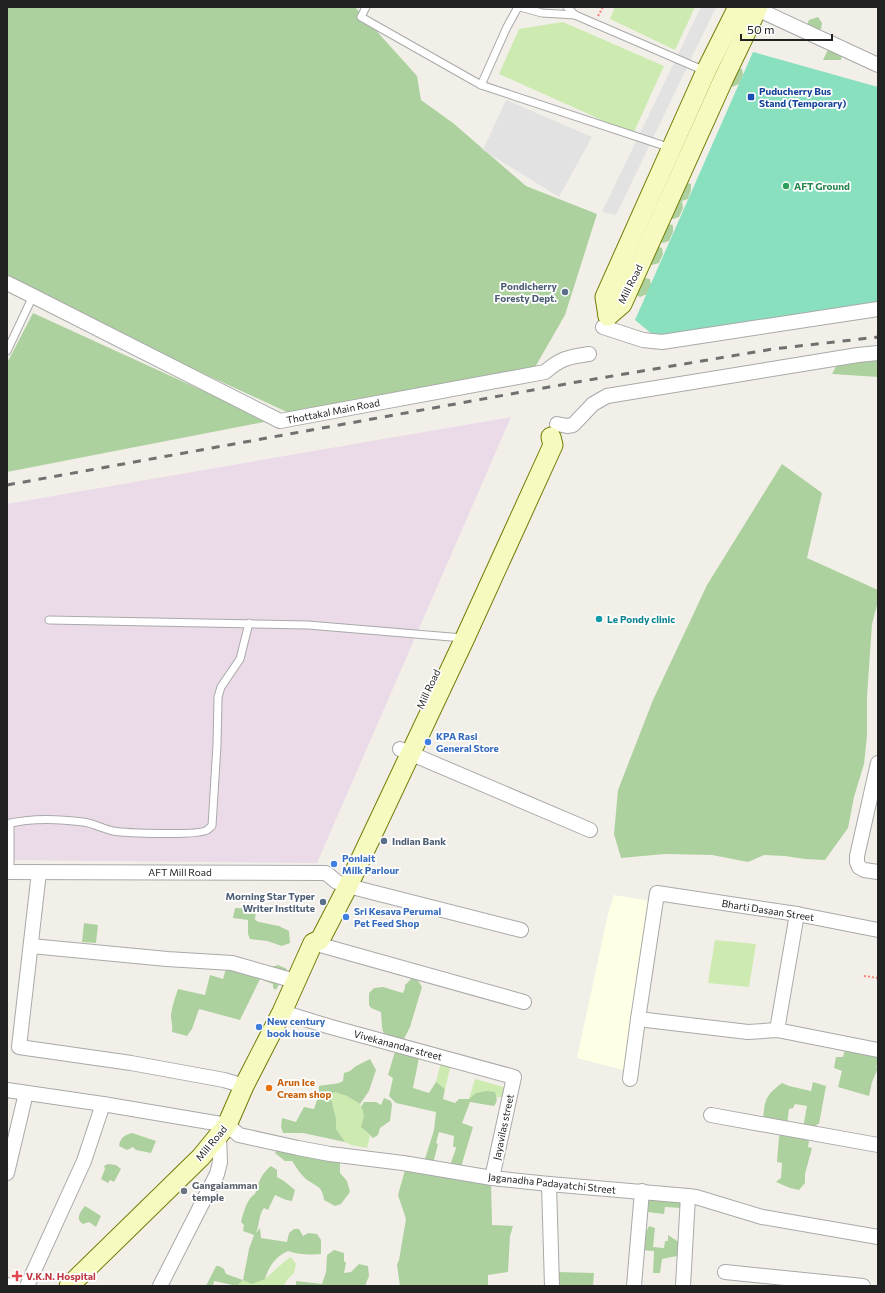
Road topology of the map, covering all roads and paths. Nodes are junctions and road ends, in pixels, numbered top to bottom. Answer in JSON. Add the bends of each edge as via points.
{"nodes":[{"id":1,"x":366,"y":7,"type":"edge"},
{"id":2,"x":519,"y":7,"type":"edge"},
{"id":3,"x":567,"y":7,"type":"edge"},
{"id":4,"x":738,"y":7,"type":"edge"},
{"id":5,"x":758,"y":8,"type":"edge"},
{"id":6,"x":575,"y":15,"type":"junction"},
{"id":7,"x":878,"y":65,"type":"edge"},
{"id":8,"x":715,"y":75,"type":"junction"},
{"id":9,"x":481,"y":84,"type":"junction"},
{"id":10,"x":680,"y":152,"type":"junction"},
{"id":11,"x":7,"y":283,"type":"edge"},
{"id":12,"x":33,"y":296,"type":"junction"},
{"id":13,"x":878,"y":310,"type":"edge"},
{"id":14,"x":603,"y":327,"type":"dead end"},
{"id":15,"x":7,"y":351,"type":"edge"},
{"id":16,"x":878,"y":353,"type":"edge"},
{"id":17,"x":589,"y":354,"type":"dead end"},
{"id":18,"x":554,"y":430,"type":"joint"},
{"id":19,"x":49,"y":620,"type":"dead end"},
{"id":20,"x":249,"y":623,"type":"junction"},
{"id":21,"x":459,"y":637,"type":"junction"},
{"id":22,"x":406,"y":751,"type":"junction"},
{"id":23,"x":878,"y":763,"type":"edge"},
{"id":24,"x":8,"y":824,"type":"edge"},
{"id":25,"x":590,"y":830,"type":"dead end"},
{"id":26,"x":8,"y":872,"type":"edge"},
{"id":27,"x":39,"y":872,"type":"junction"},
{"id":28,"x":878,"y":872,"type":"edge"},
{"id":29,"x":342,"y":884,"type":"junction"},
{"id":30,"x":797,"y":914,"type":"junction"},
{"id":31,"x":521,"y":930,"type":"dead end"},
{"id":32,"x":878,"y":930,"type":"edge"},
{"id":33,"x":313,"y":943,"type":"junction"},
{"id":34,"x":31,"y":946,"type":"junction"},
{"id":35,"x":864,"y":976,"type":"dead end"},
{"id":36,"x":878,"y":978,"type":"edge"},
{"id":37,"x":295,"y":981,"type":"junction"},
{"id":38,"x":524,"y":1002,"type":"dead end"},
{"id":39,"x":282,"y":1012,"type":"junction"},
{"id":40,"x":638,"y":1019,"type":"junction"},
{"id":41,"x":777,"y":1030,"type":"junction"},
{"id":42,"x":878,"y":1050,"type":"edge"},
{"id":43,"x":514,"y":1077,"type":"joint"},
{"id":44,"x":630,"y":1079,"type":"dead end"},
{"id":45,"x":244,"y":1086,"type":"junction"},
{"id":46,"x":7,"y":1090,"type":"edge"},
{"id":47,"x":26,"y":1093,"type":"junction"},
{"id":48,"x":103,"y":1104,"type":"junction"},
{"id":49,"x":711,"y":1115,"type":"dead end"},
{"id":50,"x":223,"y":1130,"type":"junction"},
{"id":51,"x":878,"y":1145,"type":"edge"},
{"id":52,"x":7,"y":1173,"type":"edge"},
{"id":53,"x":492,"y":1178,"type":"junction"},
{"id":54,"x":548,"y":1184,"type":"junction"},
{"id":55,"x":642,"y":1192,"type":"junction"},
{"id":56,"x":688,"y":1196,"type":"junction"},
{"id":57,"x":878,"y":1236,"type":"edge"},
{"id":58,"x":725,"y":1272,"type":"dead end"},
{"id":59,"x":7,"y":1284,"type":"edge"},
{"id":60,"x":14,"y":1286,"type":"edge"},
{"id":61,"x":27,"y":1286,"type":"edge"},
{"id":62,"x":69,"y":1286,"type":"edge"},
{"id":63,"x":160,"y":1286,"type":"edge"},
{"id":64,"x":552,"y":1286,"type":"edge"},
{"id":65,"x":634,"y":1286,"type":"edge"},
{"id":66,"x":683,"y":1286,"type":"edge"},
{"id":67,"x":863,"y":1286,"type":"edge"}],
"edges":[{"from":1,"to":9,"type":"lane","via":[[361,17]]},
{"from":2,"to":6,"type":"lane","via":[[542,13]]},
{"from":2,"to":9,"type":"lane"},
{"from":3,"to":6,"type":"lane"},
{"from":4,"to":8,"type":"main road","name":"Mill Road"},
{"from":5,"to":7,"type":"street"},
{"from":5,"to":8,"type":"main road","name":"Mill Road"},
{"from":6,"to":8,"type":"lane"},
{"from":8,"to":10,"type":"main road","name":"Mill Road"},
{"from":9,"to":10,"type":"lane"},
{"from":10,"to":10,"type":"main road","name":"Mill Road","via":[[622,304],[608,316],[605,296]]},
{"from":11,"to":12,"type":"street","name":"Thottakal Main Road"},
{"from":12,"to":15,"type":"lane"},
{"from":12,"to":17,"type":"street","name":"Thottakal Main Road","via":[[280,421],[545,372],[555,363],[568,357]]},
{"from":13,"to":14,"type":"street","via":[[662,342],[643,340]]},
{"from":16,"to":18,"type":"street","via":[[607,396],[593,404],[573,425]]},
{"from":18,"to":21,"type":"main road","name":"Mill Road","via":[[543,441]]},
{"from":19,"to":20,"type":"lane"},
{"from":20,"to":21,"type":"lane"},
{"from":20,"to":24,"type":"lane","via":[[240,659],[221,687],[218,697],[212,826],[195,833],[125,832],[85,822],[63,820]]},
{"from":21,"to":22,"type":"main road","name":"Mill Road"},
{"from":22,"to":25,"type":"street"},
{"from":22,"to":29,"type":"main road","name":"Mill Road"},
{"from":23,"to":28,"type":"street","via":[[857,856],[860,867]]},
{"from":24,"to":26,"type":"lane"},
{"from":26,"to":27,"type":"street","name":"AFT Mill Road"},
{"from":27,"to":29,"type":"street","name":"AFT Mill Road","via":[[326,873]]},
{"from":27,"to":34,"type":"street"},
{"from":29,"to":31,"type":"street","name":"AFT Mill Road"},
{"from":29,"to":33,"type":"main road","name":"Mill Road","via":[[309,937]]},
{"from":30,"to":32,"type":"street","name":"Bharti Dasaan Street"},
{"from":30,"to":40,"type":"street","name":"Bharti Dasaan Street","via":[[657,893]]},
{"from":30,"to":41,"type":"street"},
{"from":33,"to":37,"type":"main road","name":"Mill Road"},
{"from":33,"to":38,"type":"street"},
{"from":34,"to":37,"type":"street","via":[[232,963]]},
{"from":34,"to":45,"type":"street","via":[[19,1047],[139,1064]]},
{"from":35,"to":36,"type":"path"},
{"from":37,"to":39,"type":"main road","name":"Mill Road"},
{"from":39,"to":43,"type":"street","name":"Vivekanandar street"},
{"from":39,"to":45,"type":"main road","name":"Mill Road"},
{"from":40,"to":41,"type":"street","via":[[748,1032]]},
{"from":40,"to":44,"type":"street"},
{"from":41,"to":42,"type":"street"},
{"from":43,"to":53,"type":"street","name":"Jayavilas street"},
{"from":45,"to":50,"type":"main road","name":"Mill Road"},
{"from":46,"to":47,"type":"street"},
{"from":47,"to":48,"type":"street"},
{"from":47,"to":52,"type":"street"},
{"from":48,"to":50,"type":"street"},
{"from":48,"to":61,"type":"street","via":[[84,1161]]},
{"from":49,"to":51,"type":"street"},
{"from":50,"to":53,"type":"street","name":"Jaganadha Padayatchi Street","via":[[298,1148]]},
{"from":50,"to":62,"type":"main road","name":"Mill Road","via":[[201,1157]]},
{"from":50,"to":63,"type":"street","via":[[220,1162],[216,1174]]},
{"from":53,"to":54,"type":"street","name":"Jaganadha Padayatchi Street"},
{"from":54,"to":55,"type":"street","name":"Jaganadha Padayatchi Street"},
{"from":54,"to":64,"type":"street"},
{"from":55,"to":56,"type":"street","name":"Jaganadha Padayatchi Street"},
{"from":55,"to":65,"type":"street"},
{"from":56,"to":57,"type":"street","name":"Jaganadha Padayatchi Street","via":[[762,1217]]},
{"from":56,"to":66,"type":"street"},
{"from":58,"to":67,"type":"street"},
{"from":59,"to":60,"type":"street"}]}
